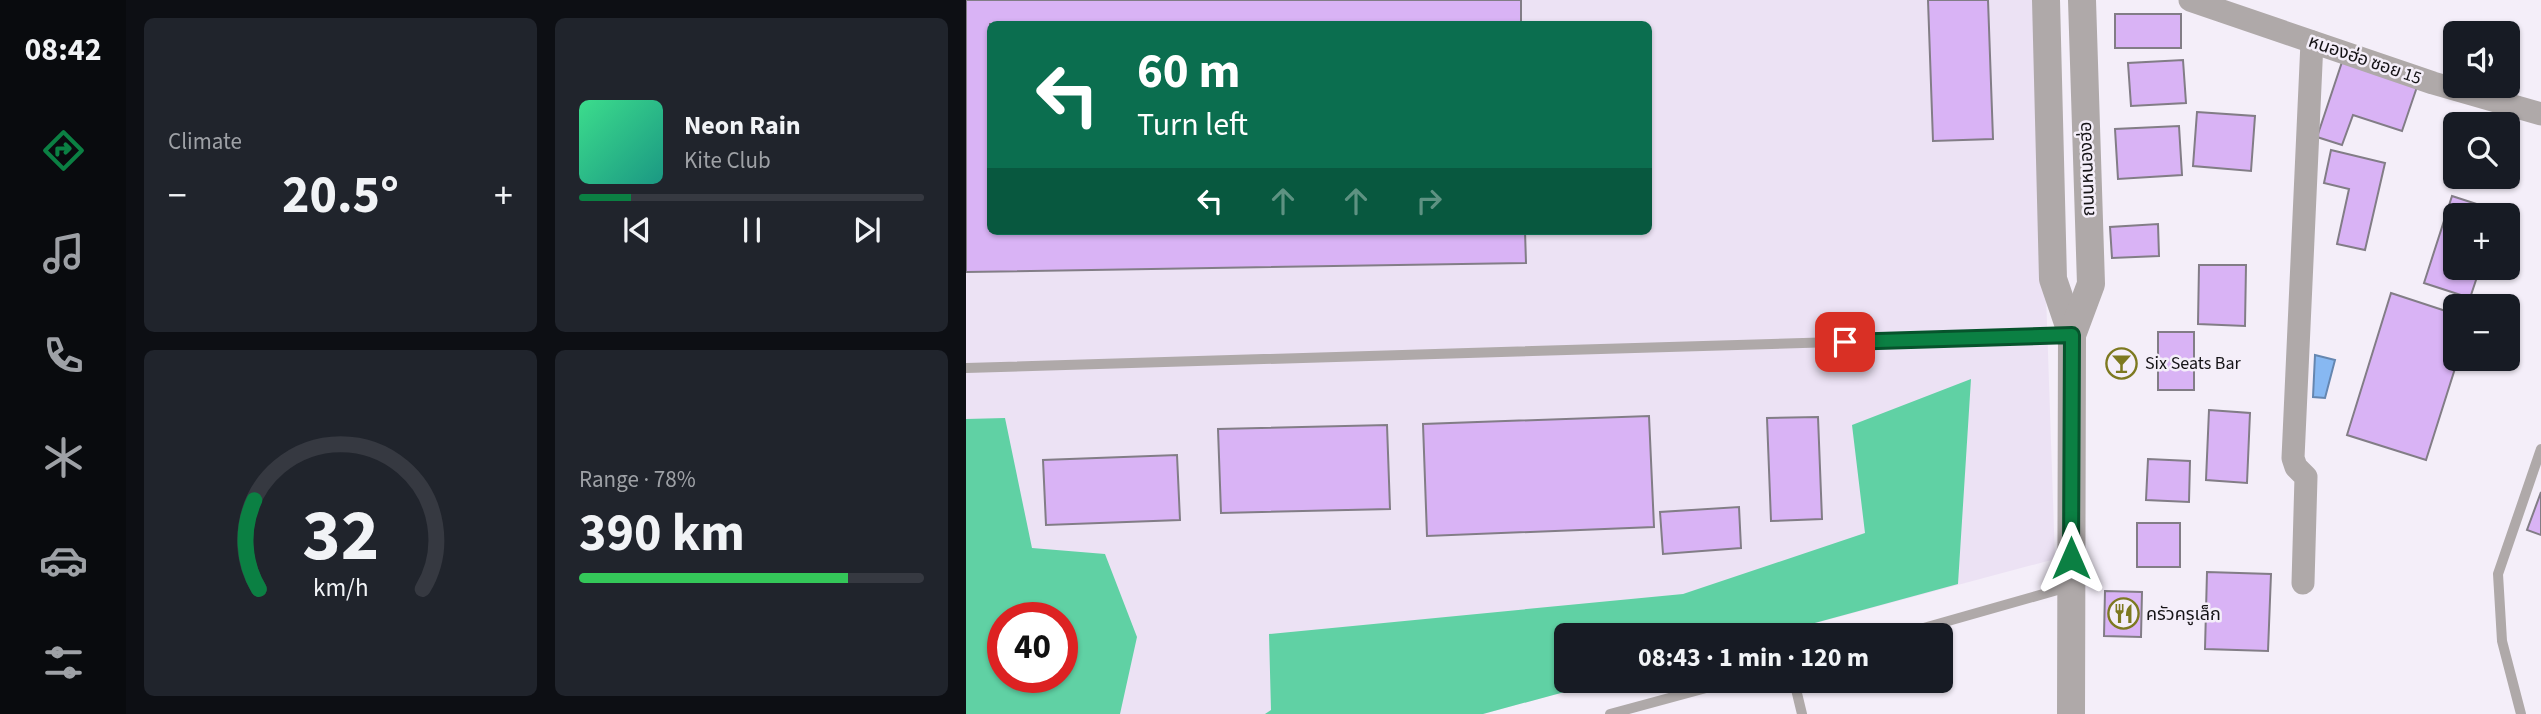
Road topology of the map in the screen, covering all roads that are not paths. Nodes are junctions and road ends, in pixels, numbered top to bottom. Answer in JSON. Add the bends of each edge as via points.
{"nodes":[{"id":1,"x":2046,"y":0,"type":"edge"},
{"id":2,"x":2082,"y":0,"type":"edge"},
{"id":3,"x":2190,"y":0,"type":"edge"},
{"id":4,"x":2312,"y":42,"type":"junction"},
{"id":5,"x":2541,"y":114,"type":"edge"},
{"id":6,"x":2072,"y":335,"type":"junction"},
{"id":7,"x":966,"y":368,"type":"edge"},
{"id":8,"x":2541,"y":449,"type":"edge"},
{"id":9,"x":2302,"y":583,"type":"dead end"},
{"id":10,"x":2071,"y":586,"type":"junction"},
{"id":11,"x":1944,"y":623,"type":"edge"},
{"id":12,"x":1688,"y":693,"type":"edge"},
{"id":13,"x":1797,"y":693,"type":"edge"},
{"id":14,"x":1610,"y":714,"type":"edge"},
{"id":15,"x":1802,"y":714,"type":"edge"},
{"id":16,"x":2071,"y":714,"type":"edge"},
{"id":17,"x":2521,"y":714,"type":"edge"}],
"edges":[{"from":1,"to":6,"type":"street","name":"ถนนหนองฮ่อ","via":[[2053,279]]},
{"from":2,"to":6,"type":"street","name":"ถนนหนองฮ่อ","via":[[2091,284]]},
{"from":3,"to":4,"type":"street","name":"หนองฮ่อ ซอย 15"},
{"from":4,"to":5,"type":"street","name":"หนองฮ่อ ซอย 15"},
{"from":4,"to":9,"type":"street","via":[[2293,458],[2306,477]]},
{"from":6,"to":7,"type":"lane"},
{"from":6,"to":10,"type":"street","name":"ถนนหนองฮ่อ"},
{"from":8,"to":17,"type":"lane","via":[[2498,574],[2502,641]]},
{"from":10,"to":11,"type":"lane"},
{"from":10,"to":16,"type":"street","name":"ถนนหนองฮ่อ"},
{"from":12,"to":14,"type":"lane"},
{"from":13,"to":15,"type":"lane"}]}
